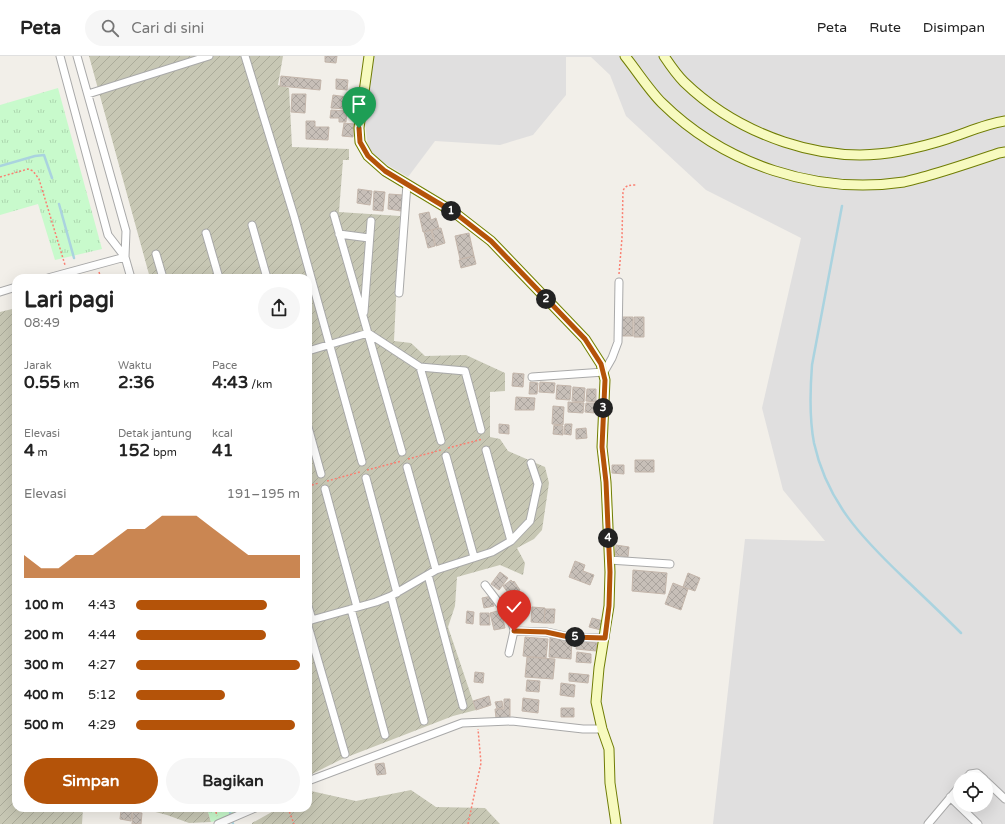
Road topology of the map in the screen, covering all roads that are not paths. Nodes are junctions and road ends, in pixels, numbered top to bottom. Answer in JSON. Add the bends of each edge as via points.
{"nodes":[{"id":1,"x":60,"y":56,"type":"edge"},
{"id":2,"x":77,"y":56,"type":"edge"},
{"id":3,"x":209,"y":56,"type":"edge"},
{"id":4,"x":245,"y":56,"type":"edge"},
{"id":5,"x":369,"y":56,"type":"edge"},
{"id":6,"x":625,"y":56,"type":"edge"},
{"id":7,"x":664,"y":56,"type":"edge"},
{"id":8,"x":88,"y":94,"type":"junction"},
{"id":9,"x":1005,"y":121,"type":"edge"},
{"id":10,"x":1005,"y":152,"type":"edge"},
{"id":11,"x":407,"y":184,"type":"junction"},
{"id":12,"x":334,"y":215,"type":"dead end"},
{"id":13,"x":371,"y":221,"type":"dead end"},
{"id":14,"x":252,"y":225,"type":"dead end"},
{"id":15,"x":206,"y":233,"type":"dead end"},
{"id":16,"x":340,"y":234,"type":"junction"},
{"id":17,"x":369,"y":238,"type":"junction"},
{"id":18,"x":156,"y":254,"type":"dead end"},
{"id":19,"x":125,"y":257,"type":"junction"},
{"id":20,"x":64,"y":274,"type":"edge"},
{"id":21,"x":130,"y":274,"type":"edge"},
{"id":22,"x":163,"y":274,"type":"edge"},
{"id":23,"x":218,"y":274,"type":"edge"},
{"id":24,"x":266,"y":274,"type":"edge"},
{"id":25,"x":310,"y":274,"type":"edge"},
{"id":26,"x":312,"y":280,"type":"edge"},
{"id":27,"x":619,"y":282,"type":"road end"},
{"id":28,"x":12,"y":288,"type":"edge"},
{"id":29,"x":0,"y":292,"type":"edge"},
{"id":30,"x":399,"y":293,"type":"dead end"},
{"id":31,"x":364,"y":318,"type":"junction"},
{"id":32,"x":368,"y":333,"type":"junction"},
{"id":33,"x":330,"y":344,"type":"junction"},
{"id":34,"x":312,"y":350,"type":"edge"},
{"id":35,"x":420,"y":367,"type":"junction"},
{"id":36,"x":604,"y":372,"type":"junction"},
{"id":37,"x":532,"y":377,"type":"dead end"},
{"id":38,"x":481,"y":430,"type":"road end"},
{"id":39,"x":312,"y":441,"type":"edge"},
{"id":40,"x":441,"y":441,"type":"dead end"},
{"id":41,"x":486,"y":450,"type":"road end"},
{"id":42,"x":402,"y":452,"type":"dead end"},
{"id":43,"x":446,"y":456,"type":"dead end"},
{"id":44,"x":362,"y":462,"type":"dead end"},
{"id":45,"x":531,"y":463,"type":"dead end"},
{"id":46,"x":406,"y":467,"type":"dead end"},
{"id":47,"x":321,"y":474,"type":"dead end"},
{"id":48,"x":366,"y":478,"type":"dead end"},
{"id":49,"x":325,"y":489,"type":"dead end"},
{"id":50,"x":511,"y":541,"type":"junction"},
{"id":51,"x":474,"y":558,"type":"junction"},
{"id":52,"x":609,"y":560,"type":"junction"},
{"id":53,"x":670,"y":564,"type":"dead end"},
{"id":54,"x":436,"y":570,"type":"junction"},
{"id":55,"x":428,"y":574,"type":"junction"},
{"id":56,"x":485,"y":585,"type":"dead end"},
{"id":57,"x":394,"y":595,"type":"junction"},
{"id":58,"x":354,"y":608,"type":"junction"},
{"id":59,"x":312,"y":621,"type":"edge"},
{"id":60,"x":514,"y":631,"type":"junction"},
{"id":61,"x":312,"y":633,"type":"edge"},
{"id":62,"x":605,"y":638,"type":"junction"},
{"id":63,"x":510,"y":653,"type":"dead end"},
{"id":64,"x":463,"y":706,"type":"dead end"},
{"id":65,"x":424,"y":722,"type":"dead end"},
{"id":66,"x":602,"y":729,"type":"junction"},
{"id":67,"x":385,"y":735,"type":"dead end"},
{"id":68,"x":345,"y":754,"type":"dead end"},
{"id":69,"x":312,"y":779,"type":"edge"},
{"id":70,"x":993,"y":788,"type":"edge"},
{"id":71,"x":953,"y":794,"type":"edge"},
{"id":72,"x":950,"y":797,"type":"junction"},
{"id":73,"x":1005,"y":799,"type":"edge"},
{"id":74,"x":248,"y":812,"type":"edge"},
{"id":75,"x":220,"y":821,"type":"edge"},
{"id":76,"x":616,"y":824,"type":"edge"},
{"id":77,"x":928,"y":824,"type":"edge"},
{"id":78,"x":978,"y":824,"type":"edge"}],
"edges":[{"from":1,"to":19,"type":"street","via":[[108,235]]},
{"from":2,"to":8,"type":"street"},
{"from":3,"to":8,"type":"street"},
{"from":4,"to":25,"type":"street"},
{"from":5,"to":11,"type":"street","via":[[359,128],[360,142],[368,156],[385,171]]},
{"from":6,"to":10,"type":"street","via":[[662,103],[699,134],[742,159],[792,177],[854,186],[904,182]]},
{"from":7,"to":9,"type":"street","via":[[684,82],[716,109],[755,131],[800,147],[854,155],[899,151]]},
{"from":8,"to":19,"type":"street","via":[[126,231]]},
{"from":11,"to":30,"type":"street"},
{"from":11,"to":36,"type":"street","via":[[455,213],[491,241],[585,339]]},
{"from":12,"to":16,"type":"street"},
{"from":13,"to":17,"type":"street"},
{"from":14,"to":24,"type":"street"},
{"from":15,"to":23,"type":"street"},
{"from":16,"to":17,"type":"street"},
{"from":16,"to":31,"type":"street"},
{"from":17,"to":31,"type":"street"},
{"from":18,"to":22,"type":"street"},
{"from":19,"to":20,"type":"street"},
{"from":19,"to":21,"type":"street"},
{"from":26,"to":33,"type":"street"},
{"from":27,"to":36,"type":"street","via":[[618,342]]},
{"from":28,"to":29,"type":"street"},
{"from":31,"to":32,"type":"street"},
{"from":32,"to":33,"type":"street"},
{"from":32,"to":35,"type":"street"},
{"from":32,"to":42,"type":"street"},
{"from":33,"to":34,"type":"street"},
{"from":33,"to":44,"type":"street"},
{"from":35,"to":38,"type":"street","via":[[465,371]]},
{"from":35,"to":40,"type":"street"},
{"from":36,"to":37,"type":"street"},
{"from":36,"to":52,"type":"street","via":[[602,447]]},
{"from":39,"to":47,"type":"street"},
{"from":41,"to":50,"type":"street"},
{"from":43,"to":51,"type":"street"},
{"from":45,"to":50,"type":"street","via":[[538,484],[530,521]]},
{"from":46,"to":54,"type":"street"},
{"from":48,"to":57,"type":"street"},
{"from":49,"to":58,"type":"street"},
{"from":50,"to":51,"type":"street","via":[[492,552]]},
{"from":51,"to":54,"type":"street"},
{"from":52,"to":53,"type":"street"},
{"from":52,"to":62,"type":"street","via":[[609,606]]},
{"from":54,"to":55,"type":"street"},
{"from":55,"to":57,"type":"street"},
{"from":55,"to":64,"type":"street"},
{"from":56,"to":60,"type":"street"},
{"from":57,"to":58,"type":"street"},
{"from":57,"to":65,"type":"street"},
{"from":58,"to":59,"type":"street"},
{"from":58,"to":67,"type":"street"},
{"from":60,"to":62,"type":"street"},
{"from":60,"to":63,"type":"street"},
{"from":61,"to":68,"type":"street"},
{"from":62,"to":66,"type":"street","via":[[596,702]]},
{"from":66,"to":69,"type":"street","via":[[512,721],[462,723]]},
{"from":66,"to":76,"type":"street","via":[[609,749],[610,783]]},
{"from":70,"to":73,"type":"street"},
{"from":71,"to":72,"type":"street"},
{"from":72,"to":77,"type":"street"},
{"from":72,"to":78,"type":"street"},
{"from":74,"to":75,"type":"street"}]}
